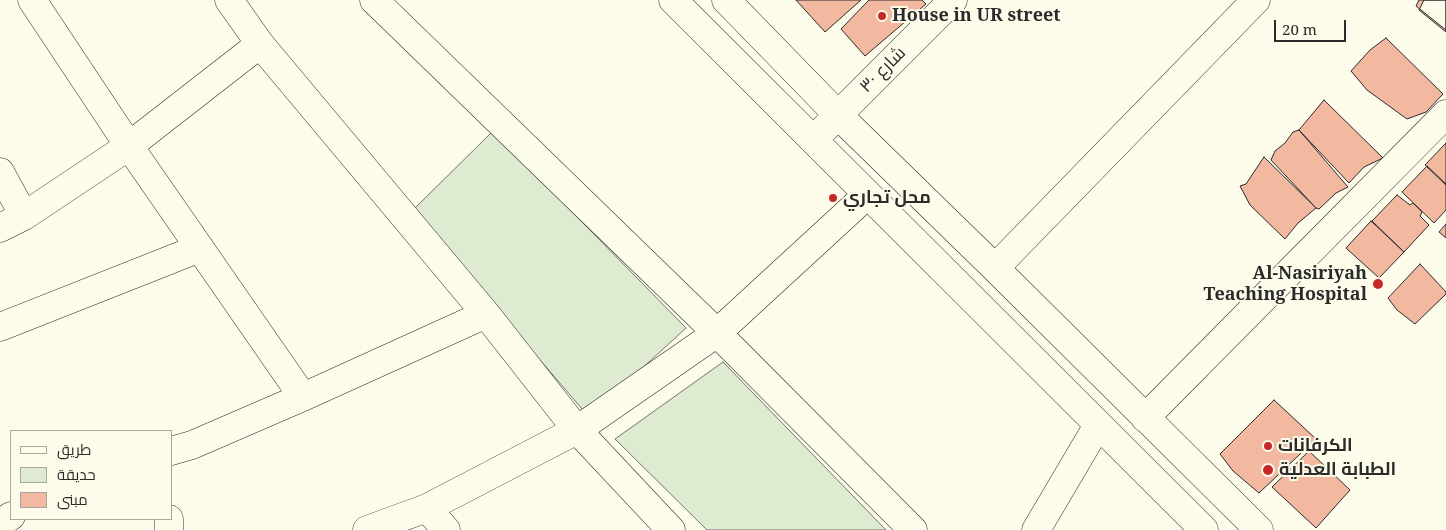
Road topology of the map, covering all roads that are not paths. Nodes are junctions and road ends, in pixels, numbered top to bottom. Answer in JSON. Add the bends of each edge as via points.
{"nodes":[{"id":1,"x":32,"y":0,"type":"edge"},
{"id":2,"x":229,"y":0,"type":"edge"},
{"id":3,"x":374,"y":0,"type":"edge"},
{"id":4,"x":673,"y":0,"type":"edge"},
{"id":5,"x":726,"y":0,"type":"edge"},
{"id":6,"x":953,"y":0,"type":"edge"},
{"id":7,"x":1256,"y":0,"type":"edge"},
{"id":8,"x":260,"y":44,"type":"junction"},
{"id":9,"x":1446,"y":114,"type":"edge"},
{"id":10,"x":838,"y":115,"type":"junction"},
{"id":11,"x":812,"y":140,"type":"junction"},
{"id":12,"x":128,"y":146,"type":"junction"},
{"id":13,"x":0,"y":172,"type":"edge"},
{"id":14,"x":867,"y":195,"type":"junction"},
{"id":15,"x":12,"y":222,"type":"edge"},
{"id":16,"x":200,"y":248,"type":"junction"},
{"id":17,"x":996,"y":268,"type":"junction"},
{"id":18,"x":486,"y":314,"type":"junction"},
{"id":19,"x":0,"y":327,"type":"edge"},
{"id":20,"x":717,"y":333,"type":"junction"},
{"id":21,"x":303,"y":397,"type":"junction"},
{"id":22,"x":1145,"y":418,"type":"junction"},
{"id":23,"x":1098,"y":425,"type":"junction"},
{"id":24,"x":577,"y":430,"type":"junction"},
{"id":25,"x":172,"y":451,"type":"edge"},
{"id":26,"x":427,"y":508,"type":"junction"},
{"id":27,"x":367,"y":530,"type":"edge"},
{"id":28,"x":446,"y":530,"type":"edge"},
{"id":29,"x":671,"y":530,"type":"edge"},
{"id":30,"x":913,"y":530,"type":"edge"},
{"id":31,"x":1036,"y":530,"type":"edge"},
{"id":32,"x":1204,"y":530,"type":"edge"},
{"id":33,"x":1259,"y":530,"type":"edge"}],
"edges":[{"from":1,"to":12,"type":"street"},
{"from":2,"to":8,"type":"street"},
{"from":3,"to":20,"type":"street"},
{"from":4,"to":11,"type":"street"},
{"from":5,"to":10,"type":"street"},
{"from":6,"to":10,"type":"street","name":"شارع ٣٠"},
{"from":7,"to":17,"type":"street"},
{"from":8,"to":12,"type":"street"},
{"from":8,"to":18,"type":"street"},
{"from":9,"to":22,"type":"street"},
{"from":10,"to":11,"type":"street","name":"شارع ٣٠"},
{"from":10,"to":17,"type":"street"},
{"from":11,"to":14,"type":"street"},
{"from":12,"to":15,"type":"street"},
{"from":12,"to":16,"type":"street"},
{"from":13,"to":15,"type":"street"},
{"from":14,"to":20,"type":"street"},
{"from":14,"to":23,"type":"street"},
{"from":16,"to":19,"type":"street"},
{"from":16,"to":21,"type":"street"},
{"from":17,"to":22,"type":"street"},
{"from":18,"to":21,"type":"street"},
{"from":18,"to":24,"type":"street"},
{"from":20,"to":24,"type":"street"},
{"from":20,"to":30,"type":"street"},
{"from":21,"to":25,"type":"street"},
{"from":22,"to":33,"type":"street"},
{"from":23,"to":31,"type":"street"},
{"from":23,"to":32,"type":"street"},
{"from":24,"to":26,"type":"street"},
{"from":24,"to":29,"type":"street"},
{"from":26,"to":27,"type":"street"},
{"from":26,"to":28,"type":"street"}]}
